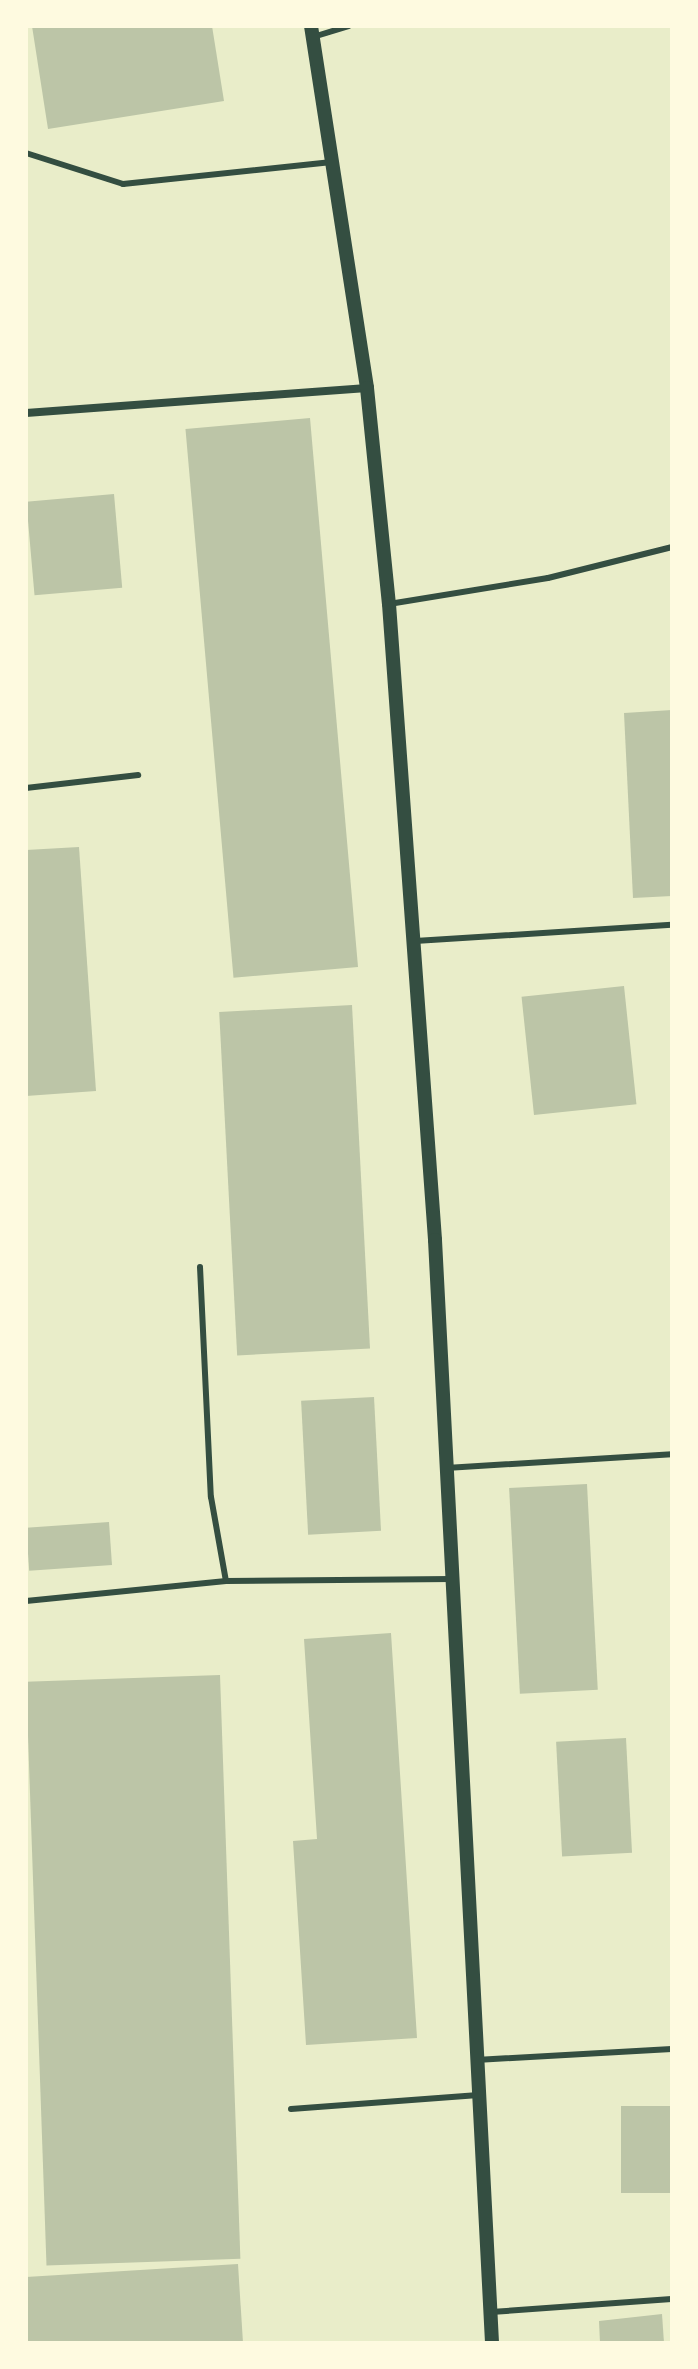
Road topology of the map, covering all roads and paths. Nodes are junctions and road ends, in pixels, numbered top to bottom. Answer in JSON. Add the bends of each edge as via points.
{"nodes":[{"id":1,"x":348,"y":26,"type":"edge"},
{"id":2,"x":312,"y":32,"type":"edge"},
{"id":3,"x":26,"y":153,"type":"edge"},
{"id":4,"x":332,"y":162,"type":"junction"},
{"id":5,"x":367,"y":388,"type":"junction"},
{"id":6,"x":26,"y":413,"type":"edge"},
{"id":7,"x":672,"y":547,"type":"edge"},
{"id":8,"x":389,"y":604,"type":"junction"},
{"id":9,"x":138,"y":775,"type":"dead end"},
{"id":10,"x":26,"y":788,"type":"edge"},
{"id":11,"x":672,"y":925,"type":"edge"},
{"id":12,"x":415,"y":941,"type":"junction"},
{"id":13,"x":200,"y":1267,"type":"dead end"},
{"id":14,"x":672,"y":1454,"type":"edge"},
{"id":15,"x":446,"y":1468,"type":"junction"},
{"id":16,"x":452,"y":1579,"type":"junction"},
{"id":17,"x":226,"y":1581,"type":"junction"},
{"id":18,"x":26,"y":1601,"type":"edge"},
{"id":19,"x":672,"y":2049,"type":"edge"},
{"id":20,"x":476,"y":2060,"type":"junction"},
{"id":21,"x":478,"y":2095,"type":"junction"},
{"id":22,"x":291,"y":2109,"type":"dead end"},
{"id":23,"x":672,"y":2299,"type":"edge"},
{"id":24,"x":491,"y":2312,"type":"junction"},
{"id":25,"x":492,"y":2343,"type":"edge"}],
"edges":[{"from":1,"to":2,"type":"lane"},
{"from":2,"to":4,"type":"street"},
{"from":3,"to":4,"type":"lane","via":[[123,184]]},
{"from":4,"to":5,"type":"street"},
{"from":5,"to":6,"type":"street"},
{"from":5,"to":8,"type":"street"},
{"from":7,"to":8,"type":"lane","via":[[548,578]]},
{"from":8,"to":12,"type":"street"},
{"from":9,"to":10,"type":"lane"},
{"from":11,"to":12,"type":"lane"},
{"from":12,"to":15,"type":"street"},
{"from":13,"to":17,"type":"lane","via":[[211,1497]]},
{"from":14,"to":15,"type":"lane"},
{"from":15,"to":16,"type":"street"},
{"from":16,"to":17,"type":"lane"},
{"from":16,"to":20,"type":"street"},
{"from":17,"to":18,"type":"lane"},
{"from":19,"to":20,"type":"lane"},
{"from":20,"to":21,"type":"street"},
{"from":21,"to":22,"type":"lane"},
{"from":21,"to":24,"type":"street"},
{"from":23,"to":24,"type":"lane"},
{"from":24,"to":25,"type":"street"}]}
